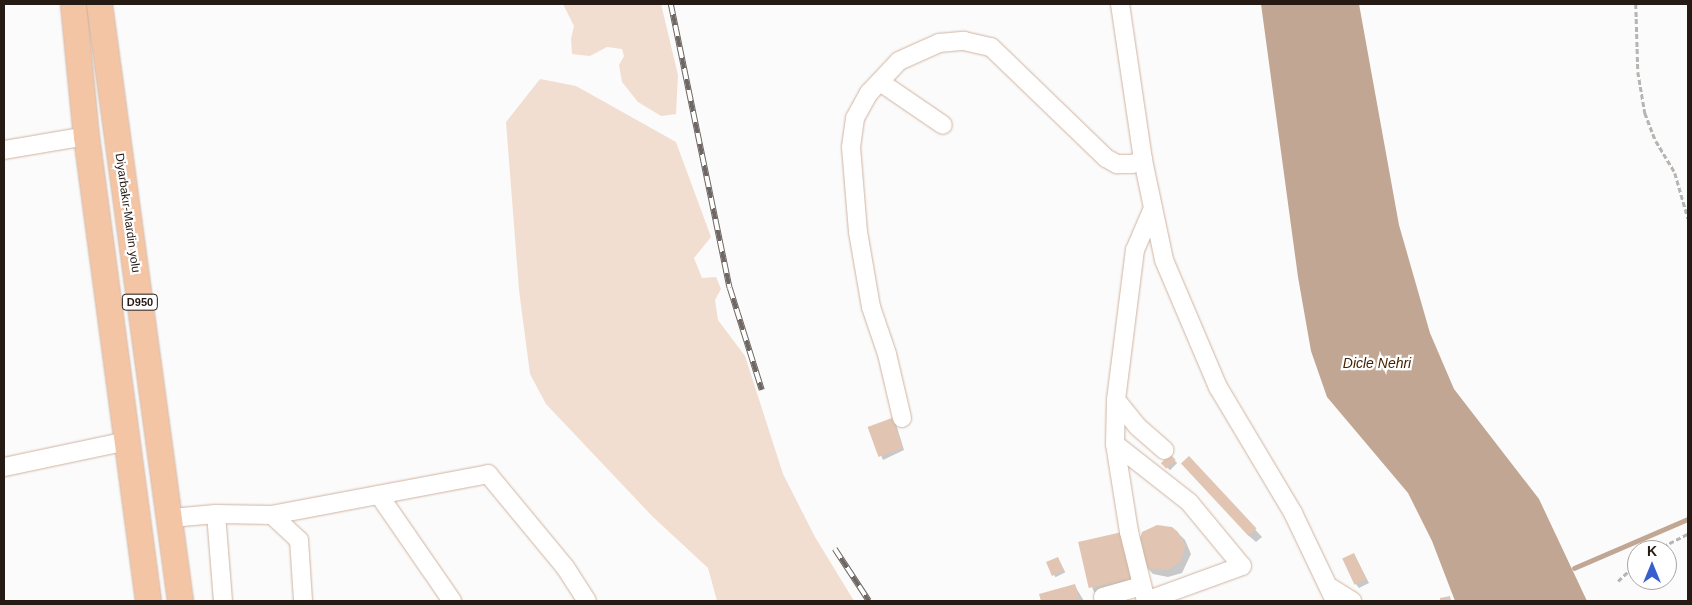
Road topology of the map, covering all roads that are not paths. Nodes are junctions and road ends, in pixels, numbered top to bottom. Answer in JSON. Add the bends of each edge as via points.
{"nodes":[{"id":1,"x":73,"y":4,"type":"edge"},
{"id":2,"x":99,"y":4,"type":"edge"},
{"id":3,"x":1120,"y":4,"type":"edge"},
{"id":4,"x":880,"y":82,"type":"junction"},
{"id":5,"x":943,"y":125,"type":"dead end"},
{"id":6,"x":86,"y":136,"type":"junction"},
{"id":7,"x":4,"y":150,"type":"edge"},
{"id":8,"x":1143,"y":160,"type":"junction"},
{"id":9,"x":1153,"y":208,"type":"junction"},
{"id":10,"x":1116,"y":400,"type":"junction"},
{"id":11,"x":902,"y":418,"type":"dead end"},
{"id":12,"x":127,"y":441,"type":"junction"},
{"id":13,"x":1115,"y":444,"type":"junction"},
{"id":14,"x":1164,"y":450,"type":"dead end"},
{"id":15,"x":4,"y":467,"type":"edge"},
{"id":16,"x":379,"y":495,"type":"junction"},
{"id":17,"x":216,"y":514,"type":"junction"},
{"id":18,"x":272,"y":515,"type":"junction"},
{"id":19,"x":171,"y":518,"type":"junction"},
{"id":20,"x":1333,"y":595,"type":"edge"},
{"id":21,"x":1145,"y":596,"type":"edge"},
{"id":22,"x":1104,"y":597,"type":"dead end"},
{"id":23,"x":148,"y":601,"type":"edge"},
{"id":24,"x":180,"y":601,"type":"edge"},
{"id":25,"x":223,"y":601,"type":"edge"},
{"id":26,"x":303,"y":601,"type":"edge"},
{"id":27,"x":452,"y":601,"type":"edge"},
{"id":28,"x":587,"y":601,"type":"edge"},
{"id":29,"x":1352,"y":601,"type":"edge"}],
"edges":[{"from":1,"to":6,"type":"highway","number":"D950"},
{"from":2,"to":19,"type":"highway","name":"Diyarbakır-Mardin yolu","number":"D950"},
{"from":3,"to":8,"type":"street"},
{"from":4,"to":5,"type":"street"},
{"from":4,"to":8,"type":"street","via":[[899,61],[939,43],[964,41],[991,47],[1106,158],[1117,164]]},
{"from":4,"to":11,"type":"street","via":[[855,118],[851,147],[858,232],[871,307],[887,354]]},
{"from":6,"to":7,"type":"street"},
{"from":6,"to":12,"type":"highway","number":"D950"},
{"from":8,"to":9,"type":"street"},
{"from":9,"to":10,"type":"street","via":[[1135,250]]},
{"from":9,"to":20,"type":"street","via":[[1164,260],[1218,387],[1293,513]]},
{"from":10,"to":13,"type":"street"},
{"from":10,"to":14,"type":"street","via":[[1138,427]]},
{"from":12,"to":15,"type":"street"},
{"from":12,"to":23,"type":"highway","number":"D950"},
{"from":13,"to":21,"type":"street"},
{"from":13,"to":21,"type":"street","via":[[1189,502],[1242,566]]},
{"from":16,"to":18,"type":"street"},
{"from":16,"to":27,"type":"street"},
{"from":16,"to":28,"type":"street","via":[[488,474],[565,567]]},
{"from":17,"to":18,"type":"street"},
{"from":17,"to":19,"type":"street"},
{"from":17,"to":25,"type":"street"},
{"from":18,"to":26,"type":"street","via":[[299,540]]},
{"from":19,"to":24,"type":"highway","name":"Diyarbakır-Mardin yolu","number":"D950"},
{"from":20,"to":29,"type":"street"},
{"from":21,"to":22,"type":"street"}]}
